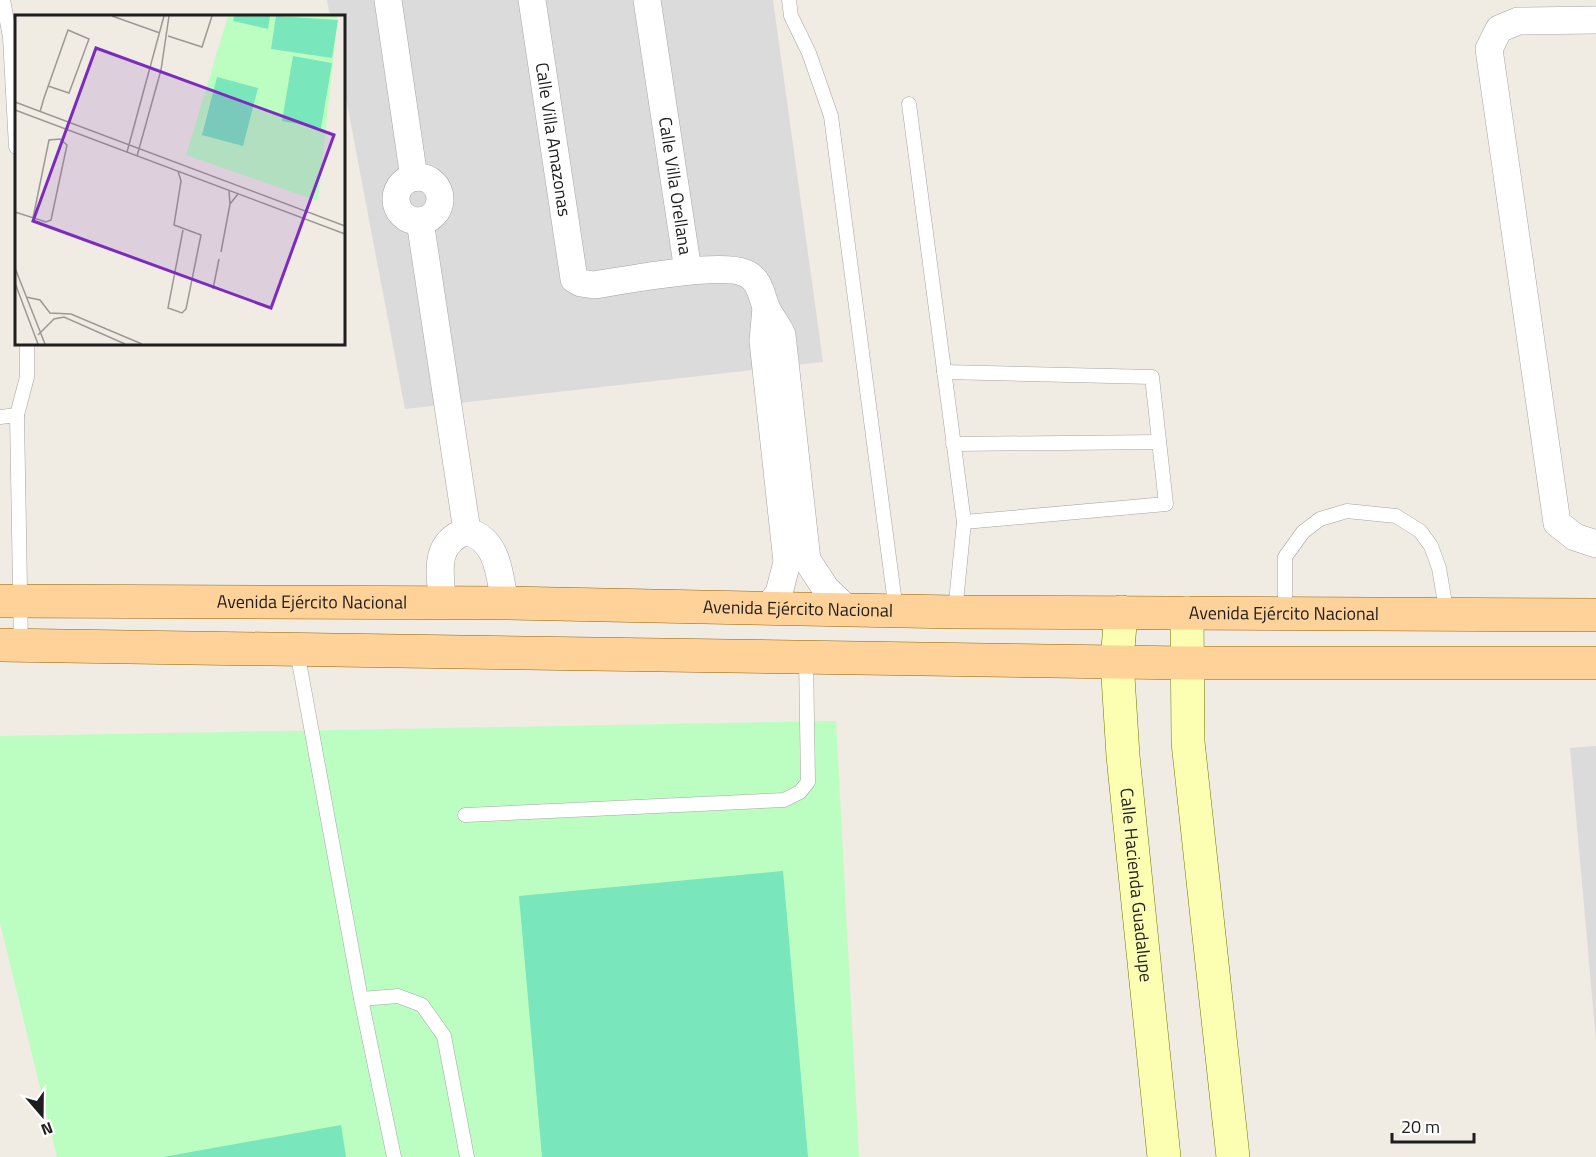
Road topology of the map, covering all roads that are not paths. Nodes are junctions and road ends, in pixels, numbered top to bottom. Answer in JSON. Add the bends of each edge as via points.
{"nodes":[{"id":1,"x":3,"y":0,"type":"edge"},
{"id":2,"x":388,"y":0,"type":"edge"},
{"id":3,"x":532,"y":0,"type":"edge"},
{"id":4,"x":647,"y":0,"type":"edge"},
{"id":5,"x":789,"y":0,"type":"edge"},
{"id":6,"x":1596,"y":20,"type":"edge"},
{"id":7,"x":909,"y":104,"type":"dead end"},
{"id":8,"x":15,"y":129,"type":"edge"},
{"id":9,"x":688,"y":271,"type":"junction"},
{"id":10,"x":27,"y":345,"type":"edge"},
{"id":11,"x":944,"y":372,"type":"junction"},
{"id":12,"x":16,"y":415,"type":"junction"},
{"id":13,"x":0,"y":417,"type":"edge"},
{"id":14,"x":1159,"y":442,"type":"junction"},
{"id":15,"x":953,"y":444,"type":"junction"},
{"id":16,"x":964,"y":522,"type":"junction"},
{"id":17,"x":467,"y":531,"type":"junction"},
{"id":18,"x":1596,"y":544,"type":"edge"},
{"id":19,"x":797,"y":561,"type":"junction"},
{"id":20,"x":10,"y":601,"type":"edge"},
{"id":21,"x":505,"y":603,"type":"junction"},
{"id":22,"x":443,"y":604,"type":"junction"},
{"id":23,"x":768,"y":607,"type":"junction"},
{"id":24,"x":847,"y":609,"type":"junction"},
{"id":25,"x":896,"y":611,"type":"junction"},
{"id":26,"x":955,"y":612,"type":"junction"},
{"id":27,"x":1121,"y":612,"type":"junction"},
{"id":28,"x":1187,"y":613,"type":"junction"},
{"id":29,"x":1285,"y":614,"type":"junction"},
{"id":30,"x":1447,"y":615,"type":"junction"},
{"id":31,"x":1596,"y":615,"type":"edge"},
{"id":32,"x":10,"y":646,"type":"edge"},
{"id":33,"x":297,"y":651,"type":"junction"},
{"id":34,"x":806,"y":657,"type":"junction"},
{"id":35,"x":1117,"y":661,"type":"junction"},
{"id":36,"x":1186,"y":663,"type":"junction"},
{"id":37,"x":1596,"y":663,"type":"edge"},
{"id":38,"x":465,"y":815,"type":"dead end"},
{"id":39,"x":361,"y":999,"type":"junction"},
{"id":40,"x":394,"y":1157,"type":"edge"},
{"id":41,"x":467,"y":1157,"type":"edge"},
{"id":42,"x":1164,"y":1157,"type":"edge"},
{"id":43,"x":1233,"y":1157,"type":"edge"}],
"edges":[{"from":1,"to":8,"type":"lane","via":[[10,37]]},
{"from":2,"to":17,"type":"street","via":[[414,178],[431,181],[440,196],[435,213],[420,221]]},
{"from":3,"to":9,"type":"street","name":"Calle Villa Amazonas","via":[[574,279],[594,285]]},
{"from":4,"to":9,"type":"street","name":"Calle Villa Orellana"},
{"from":5,"to":25,"type":"lane","via":[[791,16],[809,53],[831,117]]},
{"from":6,"to":18,"type":"street","via":[[1518,21],[1499,29],[1490,49],[1557,523],[1575,537]]},
{"from":7,"to":11,"type":"lane"},
{"from":9,"to":19,"type":"street","name":"Calle Villa Orellana","via":[[746,273],[762,292],[766,308],[782,335],[780,390]]},
{"from":10,"to":12,"type":"lane","via":[[27,377]]},
{"from":11,"to":14,"type":"lane","via":[[1152,377]]},
{"from":11,"to":15,"type":"lane"},
{"from":12,"to":13,"type":"lane"},
{"from":12,"to":20,"type":"lane"},
{"from":14,"to":15,"type":"lane"},
{"from":14,"to":16,"type":"lane","via":[[1166,504]]},
{"from":15,"to":16,"type":"lane"},
{"from":16,"to":26,"type":"lane"},
{"from":17,"to":21,"type":"street","via":[[482,537],[495,556]]},
{"from":17,"to":22,"type":"street","via":[[443,547]]},
{"from":19,"to":23,"type":"street","name":"Calle Villa Orellana"},
{"from":19,"to":24,"type":"street","name":"Calle Villa Orellana"},
{"from":20,"to":22,"type":"main road","name":"Avenida Ejército Nacional"},
{"from":20,"to":32,"type":"lane"},
{"from":21,"to":22,"type":"main road","name":"Avenida Ejército Nacional"},
{"from":21,"to":23,"type":"main road","name":"Avenida Ejército Nacional"},
{"from":23,"to":24,"type":"main road","name":"Avenida Ejército Nacional"},
{"from":24,"to":25,"type":"main road","name":"Avenida Ejército Nacional"},
{"from":25,"to":26,"type":"main road","name":"Avenida Ejército Nacional"},
{"from":26,"to":27,"type":"main road","name":"Avenida Ejército Nacional"},
{"from":27,"to":28,"type":"main road","name":"Avenida Ejército Nacional"},
{"from":27,"to":35,"type":"street","name":"Calle Hacienda Guadalupe"},
{"from":28,"to":29,"type":"main road","name":"Avenida Ejército Nacional"},
{"from":28,"to":36,"type":"street"},
{"from":29,"to":30,"type":"main road","name":"Avenida Ejército Nacional"},
{"from":29,"to":30,"type":"lane","via":[[1286,557],[1311,525],[1347,511],[1396,516],[1420,531],[1431,546]]},
{"from":30,"to":31,"type":"main road","name":"Avenida Ejército Nacional"},
{"from":32,"to":33,"type":"main road"},
{"from":33,"to":34,"type":"main road"},
{"from":33,"to":39,"type":"lane"},
{"from":34,"to":35,"type":"main road"},
{"from":34,"to":38,"type":"lane","via":[[808,782],[800,792],[784,800]]},
{"from":35,"to":36,"type":"main road"},
{"from":35,"to":42,"type":"street","name":"Calle Hacienda Guadalupe"},
{"from":36,"to":37,"type":"main road"},
{"from":36,"to":43,"type":"street","via":[[1198,853]]},
{"from":39,"to":40,"type":"lane"},
{"from":39,"to":41,"type":"lane","via":[[398,996],[422,1005],[444,1036]]}]}
